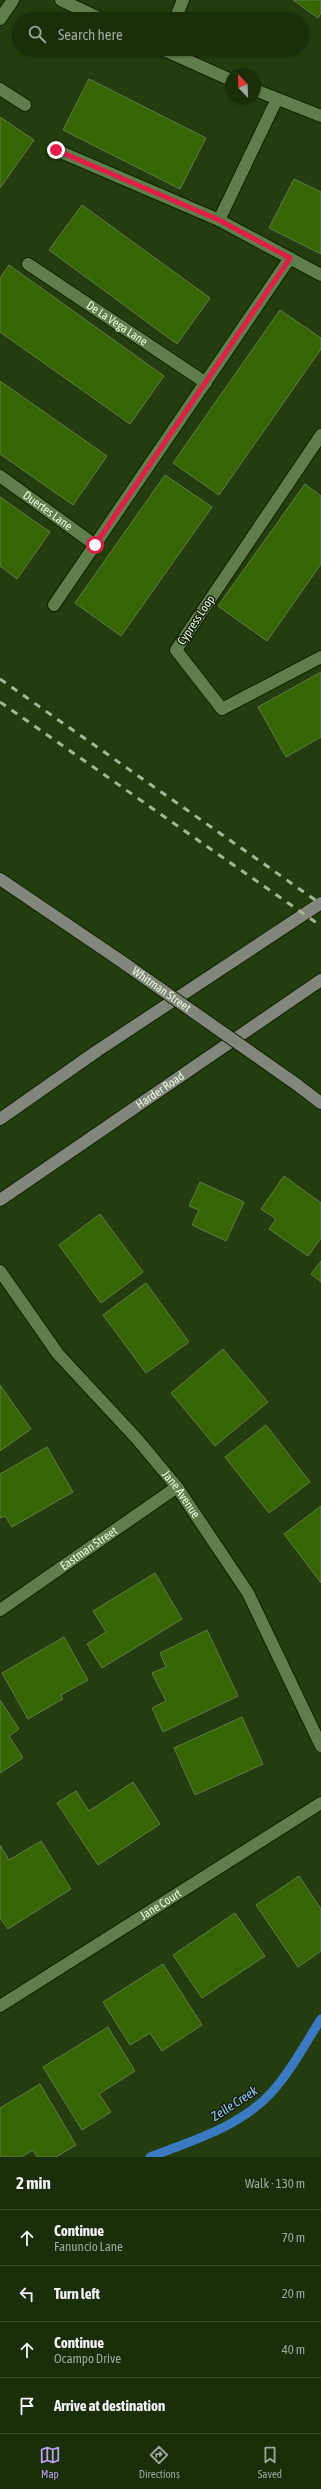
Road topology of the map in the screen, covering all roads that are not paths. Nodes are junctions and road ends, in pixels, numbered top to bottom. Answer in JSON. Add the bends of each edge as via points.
{"nodes":[{"id":1,"x":13,"y":0,"type":"edge"},
{"id":2,"x":61,"y":0,"type":"edge"},
{"id":3,"x":183,"y":0,"type":"edge"},
{"id":4,"x":86,"y":12,"type":"edge"},
{"id":5,"x":179,"y":12,"type":"edge"},
{"id":6,"x":0,"y":19,"type":"edge"},
{"id":7,"x":178,"y":56,"type":"edge"},
{"id":8,"x":225,"y":77,"type":"edge"},
{"id":9,"x":0,"y":89,"type":"edge"},
{"id":10,"x":261,"y":92,"type":"edge"},
{"id":11,"x":277,"y":99,"type":"junction"},
{"id":12,"x":25,"y":105,"type":"dead end"},
{"id":13,"x":321,"y":116,"type":"edge"},
{"id":14,"x":56,"y":150,"type":"dead end"},
{"id":15,"x":219,"y":220,"type":"junction"},
{"id":16,"x":290,"y":258,"type":"junction"},
{"id":17,"x":28,"y":264,"type":"dead end"},
{"id":18,"x":321,"y":276,"type":"edge"},
{"id":19,"x":206,"y":383,"type":"junction"},
{"id":20,"x":321,"y":435,"type":"edge"},
{"id":21,"x":0,"y":476,"type":"edge"},
{"id":22,"x":95,"y":545,"type":"junction"},
{"id":23,"x":54,"y":605,"type":"dead end"},
{"id":24,"x":321,"y":657,"type":"edge"},
{"id":25,"x":0,"y":879,"type":"edge"},
{"id":26,"x":321,"y":903,"type":"edge"},
{"id":27,"x":321,"y":980,"type":"edge"},
{"id":28,"x":321,"y":1103,"type":"edge"},
{"id":29,"x":0,"y":1119,"type":"edge"},
{"id":30,"x":0,"y":1200,"type":"edge"},
{"id":31,"x":0,"y":1271,"type":"edge"},
{"id":32,"x":177,"y":1487,"type":"junction"},
{"id":33,"x":0,"y":1610,"type":"edge"},
{"id":34,"x":321,"y":1746,"type":"edge"},
{"id":35,"x":321,"y":1803,"type":"edge"},
{"id":36,"x":0,"y":2006,"type":"edge"}],
"edges":[{"from":1,"to":6,"type":"street"},
{"from":2,"to":4,"type":"street"},
{"from":3,"to":5,"type":"street"},
{"from":7,"to":8,"type":"street"},
{"from":9,"to":12,"type":"street"},
{"from":10,"to":11,"type":"street"},
{"from":11,"to":13,"type":"street"},
{"from":11,"to":15,"type":"street"},
{"from":14,"to":15,"type":"street"},
{"from":15,"to":16,"type":"street"},
{"from":16,"to":18,"type":"street"},
{"from":16,"to":19,"type":"street"},
{"from":17,"to":19,"type":"street","name":"De La Vega Lane"},
{"from":19,"to":22,"type":"street"},
{"from":20,"to":24,"type":"street","name":"Cypress Loop","via":[[176,650],[222,709]]},
{"from":21,"to":22,"type":"street","name":"Duertes Lane"},
{"from":22,"to":23,"type":"street"},
{"from":25,"to":28,"type":"main road","name":"Whitman Street","bridge":true},
{"from":26,"to":29,"type":"main road","via":[[97,1051]]},
{"from":27,"to":30,"type":"main road","name":"Harder Road"},
{"from":31,"to":32,"type":"street","name":"Jane Avenue","via":[[58,1354],[137,1439]]},
{"from":32,"to":33,"type":"street","name":"Eastman Street"},
{"from":32,"to":34,"type":"street","name":"Jane Avenue","via":[[248,1594]]},
{"from":35,"to":36,"type":"street","name":"Jane Court"}]}
